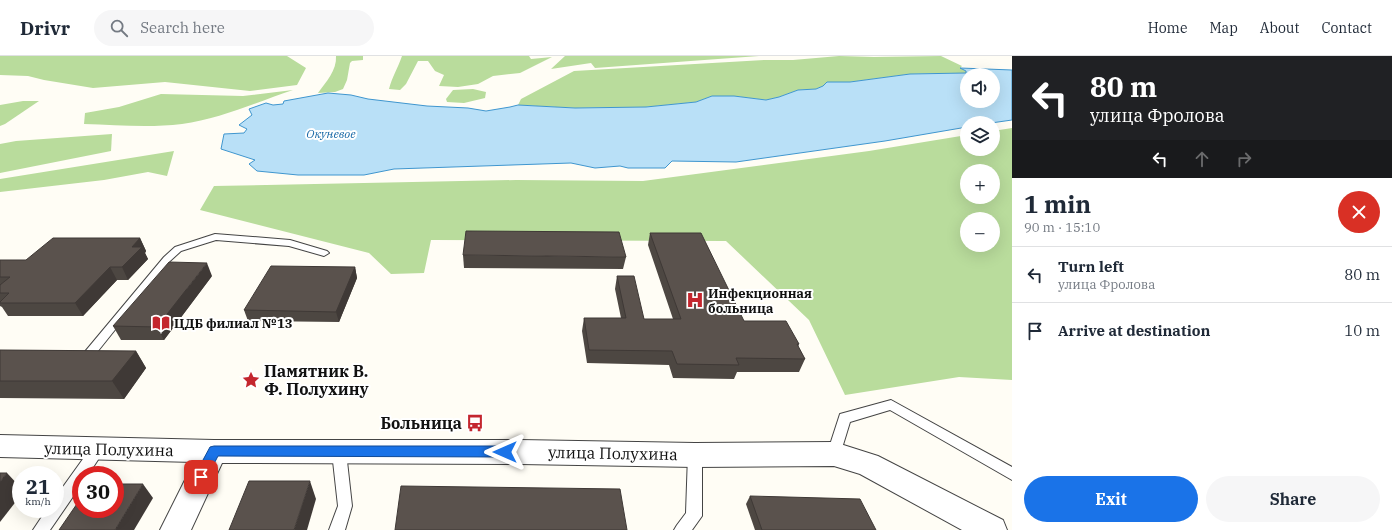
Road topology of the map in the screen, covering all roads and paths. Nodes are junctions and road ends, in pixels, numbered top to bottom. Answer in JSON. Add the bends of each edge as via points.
{"nodes":[{"id":1,"x":324,"y":253,"type":"dead end"},
{"id":2,"x":70,"y":358,"type":"edge"},
{"id":3,"x":0,"y":446,"type":"edge"},
{"id":4,"x":98,"y":449,"type":"junction"},
{"id":5,"x":214,"y":451,"type":"junction"},
{"id":6,"x":339,"y":452,"type":"junction"},
{"id":7,"x":834,"y":454,"type":"junction"},
{"id":8,"x":695,"y":455,"type":"junction"},
{"id":9,"x":1012,"y":474,"type":"edge"},
{"id":10,"x":41,"y":530,"type":"edge"},
{"id":11,"x":175,"y":530,"type":"edge"},
{"id":12,"x":337,"y":530,"type":"edge"},
{"id":13,"x":682,"y":530,"type":"edge"},
{"id":14,"x":992,"y":530,"type":"edge"}],
"edges":[{"from":1,"to":2,"type":"lane","via":[[290,243],[215,237],[178,249],[86,358]]},
{"from":3,"to":4,"type":"street","name":"улица Полухина"},
{"from":4,"to":5,"type":"street","name":"улица Полухина"},
{"from":4,"to":10,"type":"lane"},
{"from":5,"to":6,"type":"street","name":"улица Полухина"},
{"from":5,"to":11,"type":"street"},
{"from":6,"to":8,"type":"street","name":"улица Полухина"},
{"from":6,"to":12,"type":"lane","via":[[345,506]]},
{"from":7,"to":8,"type":"street","name":"улица Полухина"},
{"from":7,"to":9,"type":"lane","via":[[845,418],[891,405]]},
{"from":7,"to":14,"type":"street","name":"улица Полухина","via":[[868,464]]},
{"from":8,"to":13,"type":"lane","via":[[694,516]]}]}
